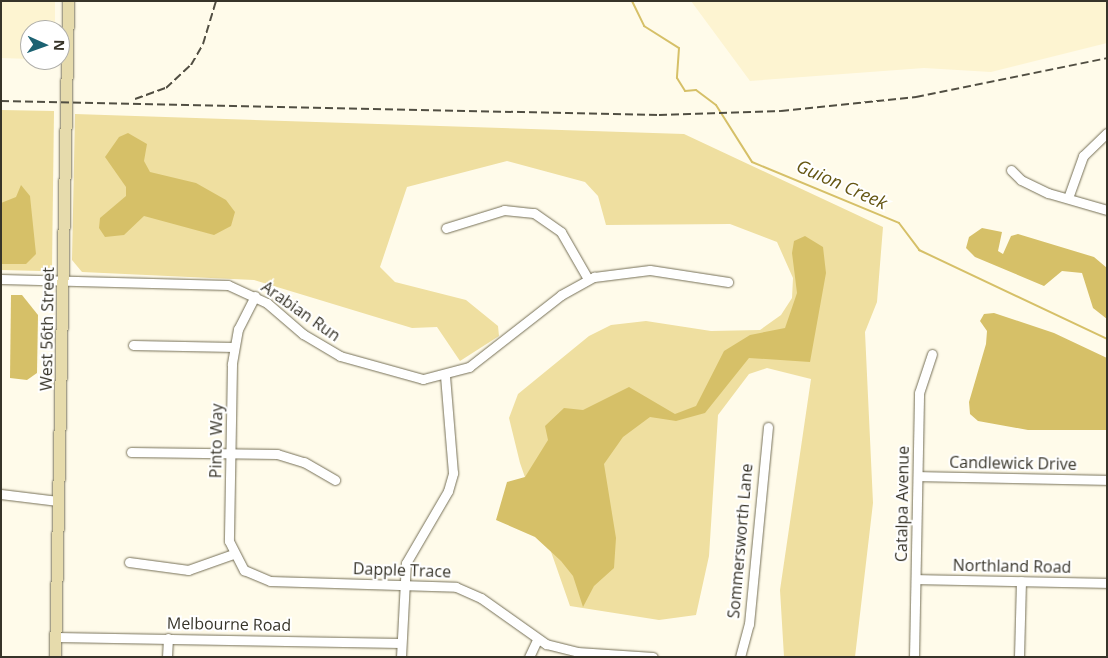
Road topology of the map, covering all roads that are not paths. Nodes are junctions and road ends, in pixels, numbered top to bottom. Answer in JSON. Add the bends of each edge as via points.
{"nodes":[{"id":1,"x":68,"y":1,"type":"edge"},
{"id":2,"x":1107,"y":133,"type":"edge"},
{"id":3,"x":1011,"y":170,"type":"dead end"},
{"id":4,"x":1068,"y":198,"type":"junction"},
{"id":5,"x":1107,"y":210,"type":"edge"},
{"id":6,"x":446,"y":228,"type":"dead end"},
{"id":7,"x":588,"y":279,"type":"junction"},
{"id":8,"x":1,"y":280,"type":"edge"},
{"id":9,"x":64,"y":280,"type":"junction"},
{"id":10,"x":728,"y":282,"type":"dead end"},
{"id":11,"x":254,"y":296,"type":"junction"},
{"id":12,"x":134,"y":345,"type":"dead end"},
{"id":13,"x":234,"y":347,"type":"junction"},
{"id":14,"x":932,"y":354,"type":"dead end"},
{"id":15,"x":446,"y":376,"type":"junction"},
{"id":16,"x":768,"y":427,"type":"dead end"},
{"id":17,"x":131,"y":452,"type":"dead end"},
{"id":18,"x":230,"y":453,"type":"junction"},
{"id":19,"x":918,"y":476,"type":"junction"},
{"id":20,"x":334,"y":480,"type":"dead end"},
{"id":21,"x":1107,"y":480,"type":"edge"},
{"id":22,"x":1,"y":494,"type":"edge"},
{"id":23,"x":58,"y":501,"type":"junction"},
{"id":24,"x":233,"y":554,"type":"junction"},
{"id":25,"x":129,"y":562,"type":"dead end"},
{"id":26,"x":916,"y":579,"type":"junction"},
{"id":27,"x":1021,"y":581,"type":"junction"},
{"id":28,"x":1107,"y":583,"type":"edge"},
{"id":29,"x":404,"y":584,"type":"junction"},
{"id":30,"x":56,"y":637,"type":"junction"},
{"id":31,"x":168,"y":638,"type":"junction"},
{"id":32,"x":537,"y":640,"type":"junction"},
{"id":33,"x":401,"y":643,"type":"junction"},
{"id":34,"x":55,"y":657,"type":"edge"},
{"id":35,"x":167,"y":657,"type":"edge"},
{"id":36,"x":401,"y":657,"type":"edge"},
{"id":37,"x":529,"y":657,"type":"edge"},
{"id":38,"x":653,"y":657,"type":"edge"},
{"id":39,"x":740,"y":657,"type":"edge"},
{"id":40,"x":914,"y":657,"type":"edge"},
{"id":41,"x":1019,"y":657,"type":"edge"}],
"edges":[{"from":1,"to":9,"type":"main road","name":"West 56th Street"},
{"from":2,"to":4,"type":"street","via":[[1083,156]]},
{"from":3,"to":4,"type":"street","via":[[1021,180]]},
{"from":4,"to":5,"type":"street"},
{"from":6,"to":7,"type":"street","via":[[501,210],[534,213],[561,232]]},
{"from":7,"to":10,"type":"street","name":"Arabian Run","via":[[643,270]]},
{"from":7,"to":15,"type":"street","name":"Arabian Run","via":[[561,294],[479,361]]},
{"from":8,"to":9,"type":"street","name":"Arabian Run"},
{"from":9,"to":11,"type":"street","name":"Arabian Run","via":[[210,282]]},
{"from":9,"to":23,"type":"main road","name":"West 56th Street"},
{"from":11,"to":13,"type":"street","name":"Pinto Way"},
{"from":11,"to":15,"type":"street","name":"Arabian Run","via":[[340,356],[410,378]]},
{"from":12,"to":13,"type":"street"},
{"from":13,"to":18,"type":"street","name":"Pinto Way"},
{"from":14,"to":19,"type":"street","name":"Catalpa Avenue","via":[[919,393]]},
{"from":15,"to":29,"type":"street","via":[[453,473],[448,491],[408,559]]},
{"from":16,"to":39,"type":"street","name":"Sommersworth Lane","via":[[749,624]]},
{"from":17,"to":18,"type":"street"},
{"from":18,"to":20,"type":"street","via":[[292,458]]},
{"from":18,"to":24,"type":"street","name":"Pinto Way","via":[[229,541]]},
{"from":19,"to":21,"type":"street","name":"Candlewick Drive"},
{"from":19,"to":26,"type":"street","name":"Catalpa Avenue"},
{"from":22,"to":23,"type":"street"},
{"from":23,"to":30,"type":"main road","name":"West 56th Street"},
{"from":24,"to":25,"type":"street","via":[[188,570]]},
{"from":24,"to":29,"type":"street","name":"Dapple Trace","via":[[249,574],[267,581]]},
{"from":26,"to":27,"type":"street","name":"Northland Road"},
{"from":26,"to":40,"type":"street","name":"Catalpa Avenue"},
{"from":27,"to":28,"type":"street","name":"Northland Road"},
{"from":27,"to":41,"type":"street"},
{"from":29,"to":32,"type":"street","name":"Dapple Trace","via":[[468,591]]},
{"from":29,"to":33,"type":"street"},
{"from":30,"to":31,"type":"street","name":"Melbourne Road"},
{"from":30,"to":34,"type":"main road","name":"West 56th Street"},
{"from":31,"to":33,"type":"street","name":"Melbourne Road"},
{"from":31,"to":35,"type":"street"},
{"from":32,"to":37,"type":"street"},
{"from":32,"to":38,"type":"street","name":"Dapple Trace","via":[[576,652]]},
{"from":33,"to":36,"type":"street"}]}
